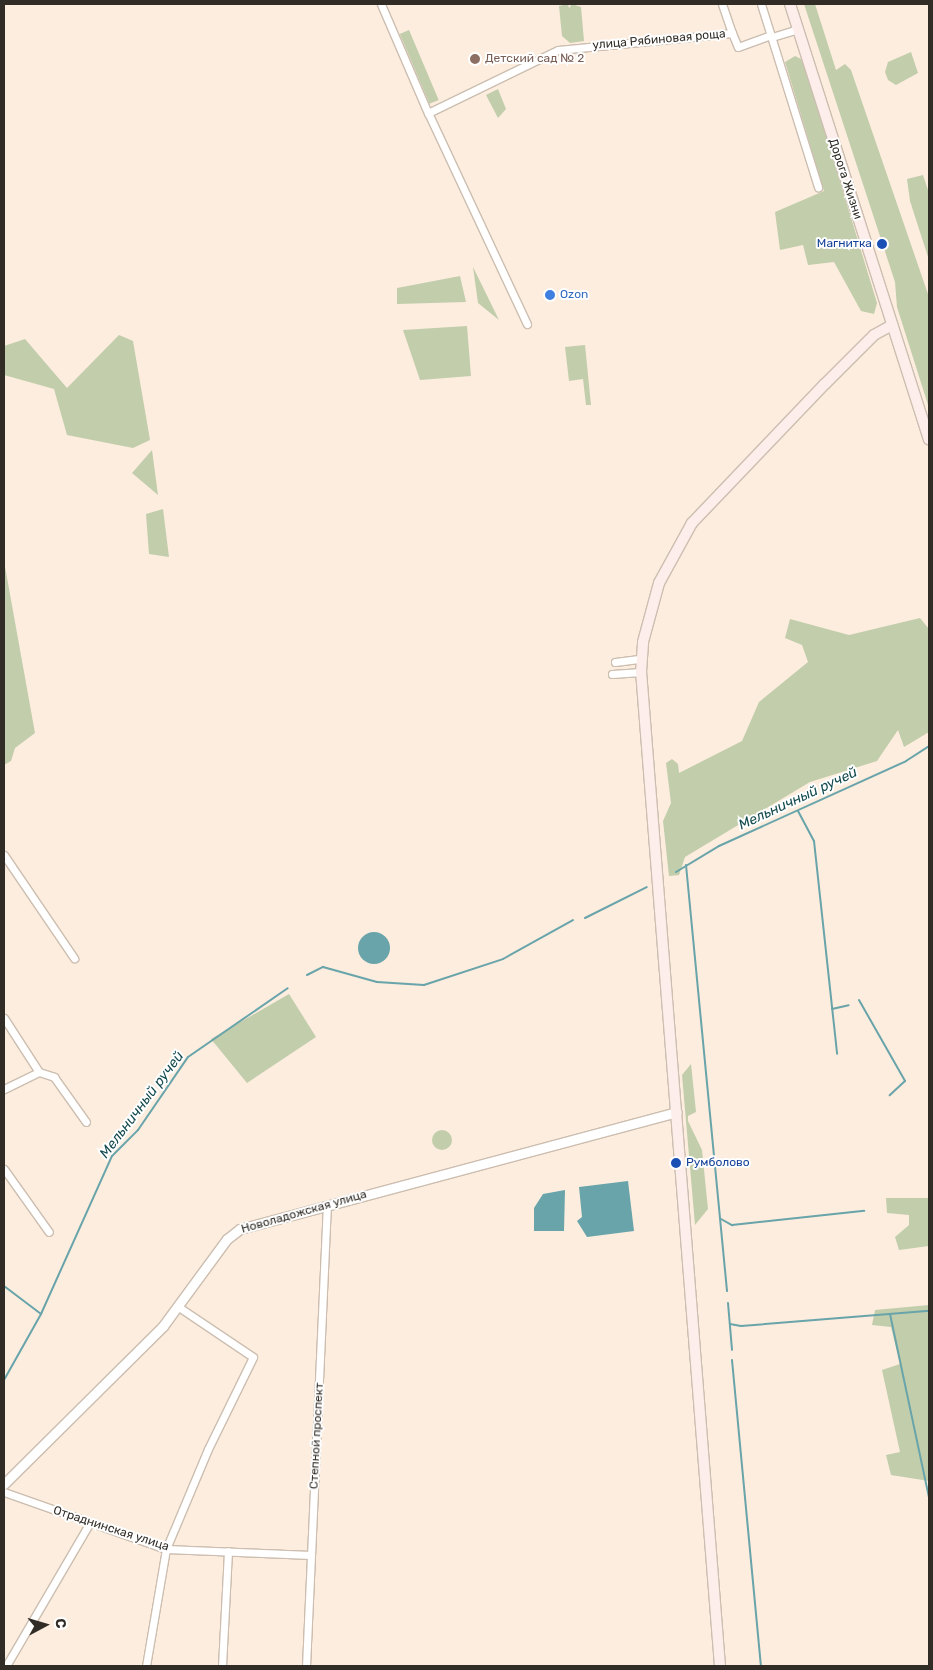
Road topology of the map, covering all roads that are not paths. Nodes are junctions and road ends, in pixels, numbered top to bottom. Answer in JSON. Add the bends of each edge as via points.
{"nodes":[{"id":1,"x":381,"y":4,"type":"edge"},
{"id":2,"x":722,"y":4,"type":"edge"},
{"id":3,"x":761,"y":4,"type":"edge"},
{"id":4,"x":790,"y":4,"type":"edge"},
{"id":5,"x":798,"y":29,"type":"junction"},
{"id":6,"x":732,"y":33,"type":"junction"},
{"id":7,"x":772,"y":36,"type":"junction"},
{"id":8,"x":428,"y":113,"type":"junction"},
{"id":9,"x":818,"y":187,"type":"dead end"},
{"id":10,"x":527,"y":324,"type":"dead end"},
{"id":11,"x":892,"y":325,"type":"junction"},
{"id":12,"x":929,"y":439,"type":"edge"},
{"id":13,"x":642,"y":659,"type":"junction"},
{"id":14,"x":614,"y":662,"type":"dead end"},
{"id":15,"x":641,"y":672,"type":"junction"},
{"id":16,"x":612,"y":674,"type":"dead end"},
{"id":17,"x":4,"y":855,"type":"edge"},
{"id":18,"x":74,"y":958,"type":"dead end"},
{"id":19,"x":4,"y":1018,"type":"edge"},
{"id":20,"x":39,"y":1072,"type":"junction"},
{"id":21,"x":4,"y":1089,"type":"edge"},
{"id":22,"x":677,"y":1112,"type":"junction"},
{"id":23,"x":86,"y":1122,"type":"dead end"},
{"id":24,"x":4,"y":1169,"type":"edge"},
{"id":25,"x":327,"y":1206,"type":"junction"},
{"id":26,"x":49,"y":1232,"type":"dead end"},
{"id":27,"x":180,"y":1308,"type":"junction"},
{"id":28,"x":4,"y":1484,"type":"edge"},
{"id":29,"x":4,"y":1492,"type":"edge"},
{"id":30,"x":89,"y":1524,"type":"junction"},
{"id":31,"x":166,"y":1548,"type":"junction"},
{"id":32,"x":228,"y":1551,"type":"junction"},
{"id":33,"x":311,"y":1555,"type":"junction"},
{"id":34,"x":6,"y":1666,"type":"edge"},
{"id":35,"x":146,"y":1666,"type":"edge"},
{"id":36,"x":222,"y":1666,"type":"edge"},
{"id":37,"x":306,"y":1666,"type":"edge"},
{"id":38,"x":720,"y":1666,"type":"edge"}],
"edges":[{"from":1,"to":8,"type":"street"},
{"from":2,"to":6,"type":"street"},
{"from":3,"to":7,"type":"street"},
{"from":4,"to":5,"type":"main road","name":"Дорога Жизни"},
{"from":5,"to":7,"type":"street"},
{"from":5,"to":11,"type":"main road","name":"Дорога Жизни"},
{"from":6,"to":7,"type":"street","name":"улица Рябиновая роща","via":[[738,47]]},
{"from":6,"to":8,"type":"street","name":"улица Рябиновая роща","via":[[558,50]]},
{"from":7,"to":9,"type":"street"},
{"from":8,"to":10,"type":"street"},
{"from":11,"to":12,"type":"main road","name":"Дорога Жизни"},
{"from":11,"to":13,"type":"main road","via":[[874,335],[692,523],[659,583],[649,613]]},
{"from":13,"to":14,"type":"street"},
{"from":13,"to":15,"type":"main road"},
{"from":15,"to":16,"type":"street"},
{"from":15,"to":22,"type":"main road"},
{"from":17,"to":18,"type":"street"},
{"from":19,"to":20,"type":"street"},
{"from":20,"to":21,"type":"street"},
{"from":20,"to":23,"type":"street","via":[[54,1077]]},
{"from":22,"to":25,"type":"street","name":"Новоладожская улица"},
{"from":22,"to":38,"type":"main road"},
{"from":24,"to":26,"type":"street"},
{"from":25,"to":27,"type":"street","name":"Новоладожская улица","via":[[233,1233]]},
{"from":25,"to":33,"type":"street","name":"Степной проспект"},
{"from":27,"to":28,"type":"street","name":"Новоладожская улица"},
{"from":27,"to":31,"type":"street","via":[[253,1357],[208,1449]]},
{"from":29,"to":30,"type":"street","name":"Отраднинская улица"},
{"from":30,"to":31,"type":"street","name":"Отраднинская улица"},
{"from":30,"to":34,"type":"street"},
{"from":31,"to":32,"type":"street","name":"Отраднинская улица"},
{"from":31,"to":35,"type":"street"},
{"from":32,"to":33,"type":"street","name":"Отраднинская улица"},
{"from":32,"to":36,"type":"street"},
{"from":33,"to":37,"type":"street","name":"Степной проспект"}]}
